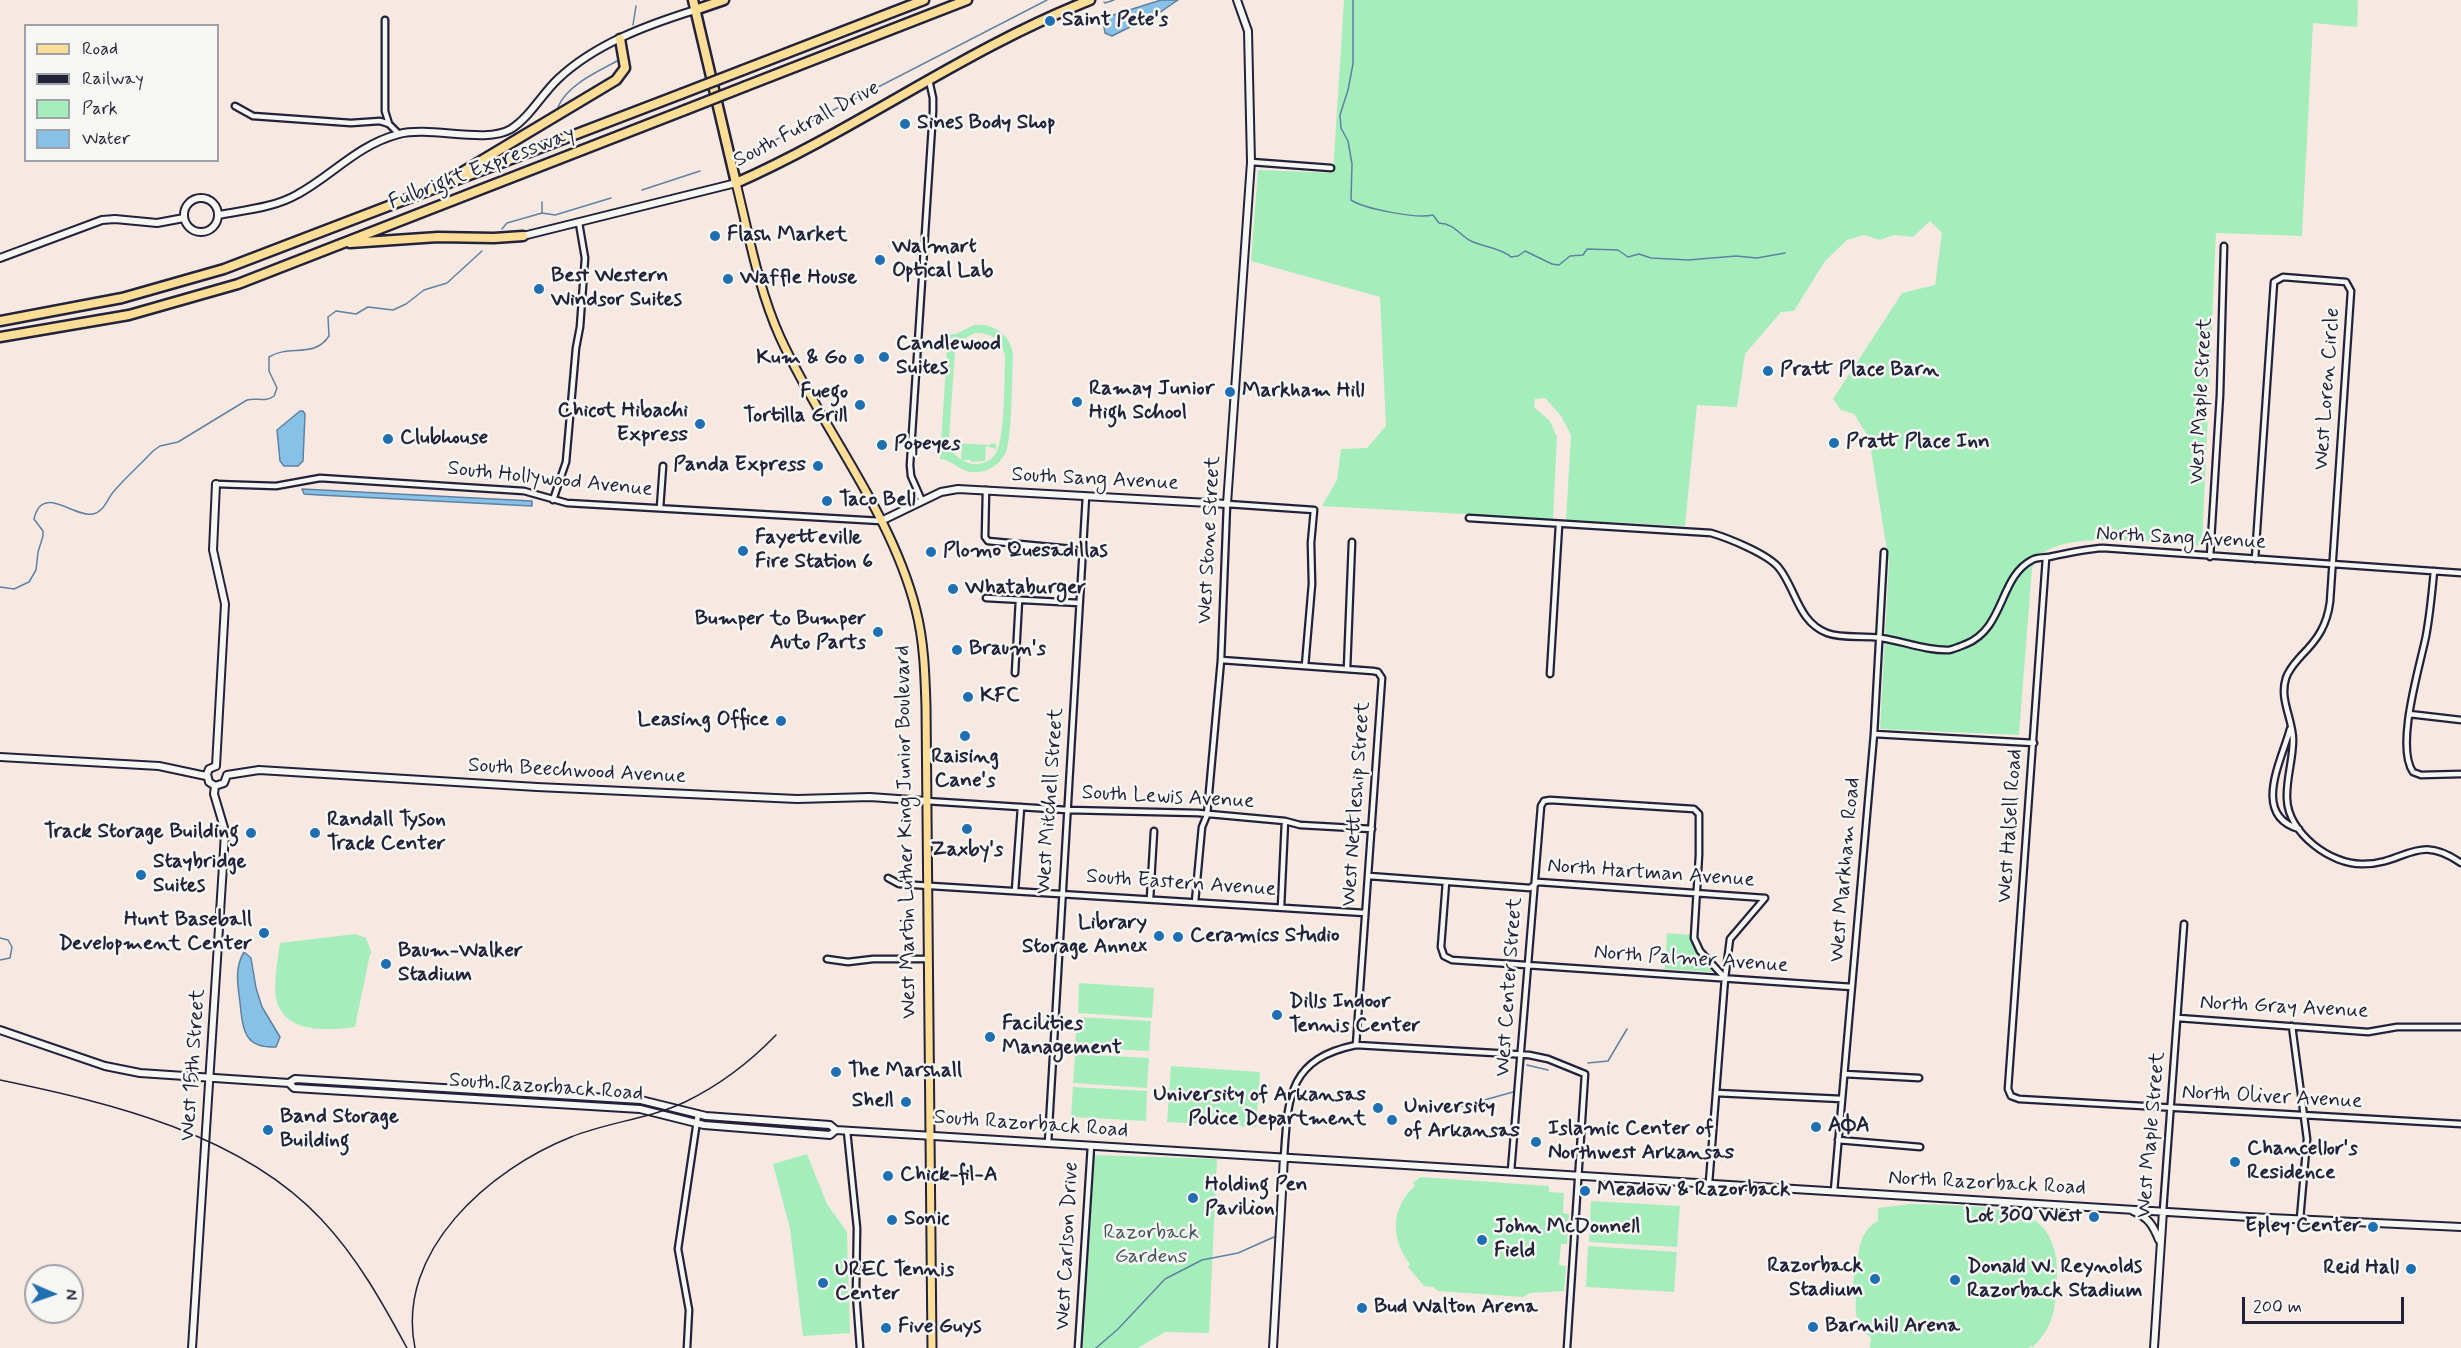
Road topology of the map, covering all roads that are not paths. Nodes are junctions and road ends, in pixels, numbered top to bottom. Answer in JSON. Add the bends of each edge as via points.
{"nodes":[{"id":1,"x":693,"y":0,"type":"edge"},
{"id":2,"x":723,"y":0,"type":"edge"},
{"id":3,"x":924,"y":0,"type":"edge"},
{"id":4,"x":967,"y":0,"type":"edge"},
{"id":5,"x":1090,"y":0,"type":"edge"},
{"id":6,"x":1237,"y":0,"type":"edge"},
{"id":7,"x":695,"y":10,"type":"junction"},
{"id":8,"x":385,"y":20,"type":"dead end"},
{"id":9,"x":620,"y":39,"type":"junction"},
{"id":10,"x":928,"y":80,"type":"junction"},
{"id":11,"x":235,"y":106,"type":"dead end"},
{"id":12,"x":389,"y":124,"type":"junction"},
{"id":13,"x":399,"y":134,"type":"junction"},
{"id":14,"x":1251,"y":162,"type":"junction"},
{"id":15,"x":1331,"y":168,"type":"dead end"},
{"id":16,"x":736,"y":183,"type":"junction"},
{"id":17,"x":429,"y":192,"type":"junction"},
{"id":18,"x":219,"y":215,"type":"junction"},
{"id":19,"x":184,"y":218,"type":"junction"},
{"id":20,"x":579,"y":223,"type":"junction"},
{"id":21,"x":523,"y":236,"type":"joint"},
{"id":22,"x":340,"y":244,"type":"junction"},
{"id":23,"x":2224,"y":246,"type":"dead end"},
{"id":24,"x":0,"y":258,"type":"edge"},
{"id":25,"x":0,"y":321,"type":"edge"},
{"id":26,"x":0,"y":338,"type":"edge"},
{"id":27,"x":663,"y":466,"type":"dead end"},
{"id":28,"x":216,"y":484,"type":"joint"},
{"id":29,"x":986,"y":490,"type":"junction"},
{"id":30,"x":1086,"y":496,"type":"junction"},
{"id":31,"x":553,"y":500,"type":"junction"},
{"id":32,"x":922,"y":501,"type":"junction"},
{"id":33,"x":1227,"y":504,"type":"junction"},
{"id":34,"x":660,"y":508,"type":"junction"},
{"id":35,"x":1469,"y":518,"type":"dead end"},
{"id":36,"x":880,"y":521,"type":"junction"},
{"id":37,"x":1559,"y":525,"type":"junction"},
{"id":38,"x":1352,"y":542,"type":"dead end"},
{"id":39,"x":1083,"y":550,"type":"junction"},
{"id":40,"x":1884,"y":552,"type":"dead end"},
{"id":41,"x":2210,"y":557,"type":"junction"},
{"id":42,"x":2046,"y":558,"type":"junction"},
{"id":43,"x":2255,"y":559,"type":"junction"},
{"id":44,"x":2332,"y":565,"type":"junction"},
{"id":45,"x":2434,"y":571,"type":"junction"},
{"id":46,"x":2461,"y":573,"type":"edge"},
{"id":47,"x":986,"y":598,"type":"dead end"},
{"id":48,"x":1019,"y":600,"type":"junction"},
{"id":49,"x":1079,"y":603,"type":"junction"},
{"id":50,"x":1880,"y":637,"type":"junction"},
{"id":51,"x":1221,"y":660,"type":"junction"},
{"id":52,"x":1305,"y":666,"type":"junction"},
{"id":53,"x":1347,"y":669,"type":"junction"},
{"id":54,"x":1015,"y":673,"type":"dead end"},
{"id":55,"x":1550,"y":674,"type":"dead end"},
{"id":56,"x":2409,"y":714,"type":"junction"},
{"id":57,"x":2461,"y":720,"type":"edge"},
{"id":58,"x":2290,"y":729,"type":"junction"},
{"id":59,"x":1874,"y":734,"type":"junction"},
{"id":60,"x":2034,"y":743,"type":"junction"},
{"id":61,"x":0,"y":757,"type":"edge"},
{"id":62,"x":216,"y":766,"type":"junction"},
{"id":63,"x":2461,"y":774,"type":"edge"},
{"id":64,"x":227,"y":775,"type":"junction"},
{"id":65,"x":206,"y":776,"type":"junction"},
{"id":66,"x":215,"y":786,"type":"junction"},
{"id":67,"x":926,"y":801,"type":"junction"},
{"id":68,"x":1021,"y":807,"type":"junction"},
{"id":69,"x":1067,"y":810,"type":"junction"},
{"id":70,"x":1207,"y":815,"type":"junction"},
{"id":71,"x":1286,"y":820,"type":"junction"},
{"id":72,"x":1372,"y":829,"type":"junction"},
{"id":73,"x":2299,"y":829,"type":"junction"},
{"id":74,"x":1154,"y":831,"type":"dead end"},
{"id":75,"x":2461,"y":862,"type":"edge"},
{"id":76,"x":1369,"y":876,"type":"junction"},
{"id":77,"x":888,"y":878,"type":"dead end"},
{"id":78,"x":1446,"y":882,"type":"junction"},
{"id":79,"x":927,"y":885,"type":"junction"},
{"id":80,"x":1534,"y":885,"type":"junction"},
{"id":81,"x":1014,"y":891,"type":"junction"},
{"id":82,"x":1062,"y":893,"type":"junction"},
{"id":83,"x":1697,"y":894,"type":"junction"},
{"id":84,"x":1150,"y":899,"type":"junction"},
{"id":85,"x":1195,"y":902,"type":"junction"},
{"id":86,"x":1281,"y":907,"type":"junction"},
{"id":87,"x":1365,"y":913,"type":"junction"},
{"id":88,"x":2184,"y":924,"type":"dead end"},
{"id":89,"x":827,"y":959,"type":"dead end"},
{"id":90,"x":927,"y":959,"type":"junction"},
{"id":91,"x":1527,"y":966,"type":"junction"},
{"id":92,"x":1725,"y":978,"type":"junction"},
{"id":93,"x":1852,"y":987,"type":"junction"},
{"id":94,"x":2178,"y":1018,"type":"junction"},
{"id":95,"x":2292,"y":1026,"type":"junction"},
{"id":96,"x":2461,"y":1027,"type":"edge"},
{"id":97,"x":0,"y":1030,"type":"edge"},
{"id":98,"x":1356,"y":1045,"type":"junction"},
{"id":99,"x":1521,"y":1055,"type":"junction"},
{"id":100,"x":1844,"y":1074,"type":"junction"},
{"id":101,"x":209,"y":1078,"type":"junction"},
{"id":102,"x":1919,"y":1078,"type":"dead end"},
{"id":103,"x":290,"y":1083,"type":"junction"},
{"id":104,"x":1716,"y":1093,"type":"junction"},
{"id":105,"x":2011,"y":1096,"type":"joint"},
{"id":106,"x":1842,"y":1099,"type":"junction"},
{"id":107,"x":2171,"y":1109,"type":"junction"},
{"id":108,"x":698,"y":1114,"type":"junction"},
{"id":109,"x":2305,"y":1116,"type":"junction"},
{"id":110,"x":697,"y":1123,"type":"junction"},
{"id":111,"x":2461,"y":1124,"type":"edge"},
{"id":112,"x":836,"y":1130,"type":"junction"},
{"id":113,"x":847,"y":1131,"type":"junction"},
{"id":114,"x":930,"y":1136,"type":"junction"},
{"id":115,"x":1838,"y":1140,"type":"junction"},
{"id":116,"x":1048,"y":1143,"type":"junction"},
{"id":117,"x":1090,"y":1146,"type":"junction"},
{"id":118,"x":1920,"y":1147,"type":"dead end"},
{"id":119,"x":1284,"y":1157,"type":"junction"},
{"id":120,"x":1510,"y":1172,"type":"junction"},
{"id":121,"x":1578,"y":1176,"type":"junction"},
{"id":122,"x":1709,"y":1183,"type":"junction"},
{"id":123,"x":1834,"y":1191,"type":"junction"},
{"id":124,"x":2124,"y":1209,"type":"junction"},
{"id":125,"x":2163,"y":1211,"type":"junction"},
{"id":126,"x":2300,"y":1219,"type":"junction"},
{"id":127,"x":2461,"y":1227,"type":"edge"},
{"id":128,"x":2160,"y":1244,"type":"junction"},
{"id":129,"x":192,"y":1348,"type":"edge"},
{"id":130,"x":687,"y":1348,"type":"edge"},
{"id":131,"x":860,"y":1348,"type":"edge"},
{"id":132,"x":932,"y":1348,"type":"edge"},
{"id":133,"x":1078,"y":1348,"type":"edge"},
{"id":134,"x":1273,"y":1348,"type":"edge"},
{"id":135,"x":1567,"y":1348,"type":"edge"},
{"id":136,"x":2154,"y":1348,"type":"edge"}],
"edges":[{"from":1,"to":7,"type":"highway","name":"West Martin Luther King Junior Boulevard"},
{"from":2,"to":7,"type":"highway"},
{"from":3,"to":17,"type":"highway","name":"Fulbright Expressway","bridge":true},
{"from":4,"to":22,"type":"highway","name":"Fulbright Expressway","bridge":true},
{"from":5,"to":10,"type":"highway","name":"South Futrall Drive","via":[[1009,35]]},
{"from":6,"to":14,"type":"street","name":"West Stone Street","via":[[1248,31]]},
{"from":7,"to":9,"type":"street"},
{"from":7,"to":16,"type":"highway","name":"West Martin Luther King Junior Boulevard"},
{"from":8,"to":12,"type":"street"},
{"from":9,"to":13,"type":"street","via":[[572,67],[510,129],[492,135],[419,131]]},
{"from":9,"to":17,"type":"highway","via":[[625,68],[616,80]]},
{"from":10,"to":16,"type":"highway","name":"South Futrall Drive","via":[[803,152]]},
{"from":10,"to":32,"type":"street","via":[[933,111],[910,465]]},
{"from":11,"to":12,"type":"street","via":[[253,116]]},
{"from":12,"to":13,"type":"street"},
{"from":13,"to":18,"type":"street","via":[[347,159],[295,196]]},
{"from":14,"to":15,"type":"street"},
{"from":14,"to":33,"type":"street","name":"West Stone Street"},
{"from":16,"to":20,"type":"street","name":"South Futrall Drive"},
{"from":16,"to":36,"type":"main road","name":"West Martin Luther King Junior Boulevard","via":[[760,281],[780,337]]},
{"from":17,"to":25,"type":"highway","name":"Fulbright Expressway","via":[[224,269],[122,298]]},
{"from":18,"to":19,"type":"street","via":[[214,227],[204,233],[194,231]]},
{"from":18,"to":19,"type":"street","via":[[212,201],[201,198],[186,206]]},
{"from":19,"to":24,"type":"street","via":[[157,223],[102,220]]},
{"from":20,"to":21,"type":"street","name":"South Futrall Drive"},
{"from":20,"to":31,"type":"street","via":[[585,258],[580,327],[567,462]]},
{"from":21,"to":22,"type":"highway"},
{"from":22,"to":26,"type":"highway","name":"Fulbright Expressway","via":[[238,284],[129,315]]},
{"from":23,"to":41,"type":"street","name":"West Maple Street"},
{"from":27,"to":34,"type":"street"},
{"from":28,"to":31,"type":"street","name":"South Hollywood Avenue","via":[[276,486],[320,478],[516,490]]},
{"from":28,"to":62,"type":"street","via":[[213,550],[225,604]]},
{"from":29,"to":30,"type":"street","name":"South Sang Avenue"},
{"from":29,"to":32,"type":"street","name":"South Sang Avenue","via":[[951,489]]},
{"from":29,"to":39,"type":"street","via":[[988,541]]},
{"from":30,"to":33,"type":"street","name":"South Sang Avenue"},
{"from":30,"to":39,"type":"street","name":"West Mitchell Street"},
{"from":31,"to":34,"type":"street","name":"South Hollywood Avenue"},
{"from":32,"to":36,"type":"street","name":"South Sang Avenue"},
{"from":33,"to":51,"type":"street","name":"West Stone Street"},
{"from":33,"to":52,"type":"street","name":"South Sang Avenue","via":[[1314,510]]},
{"from":34,"to":36,"type":"street","name":"South Hollywood Avenue"},
{"from":35,"to":37,"type":"street"},
{"from":36,"to":67,"type":"main road","name":"West Martin Luther King Junior Boulevard","via":[[907,583],[922,641]]},
{"from":37,"to":50,"type":"street","name":"North Sang Avenue","via":[[1725,537],[1779,567],[1801,611],[1818,628],[1828,633]]},
{"from":37,"to":55,"type":"street"},
{"from":38,"to":53,"type":"street"},
{"from":39,"to":49,"type":"street","name":"West Mitchell Street"},
{"from":40,"to":50,"type":"street","name":"West Markham Road"},
{"from":41,"to":42,"type":"street","name":"North Sang Avenue","via":[[2103,548]]},
{"from":41,"to":43,"type":"street","name":"North Sang Avenue"},
{"from":42,"to":50,"type":"street","name":"North Sang Avenue","via":[[2033,559],[2022,566],[1990,626],[1976,640],[1950,650]]},
{"from":42,"to":60,"type":"street","name":"West Halsell Road"},
{"from":43,"to":44,"type":"street","name":"North Sang Avenue"},
{"from":43,"to":44,"type":"street","name":"West Loren Circle","via":[[2274,282],[2283,277],[2343,281],[2351,291]]},
{"from":44,"to":45,"type":"street","name":"North Sang Avenue"},
{"from":44,"to":58,"type":"street","via":[[2329,615],[2324,629],[2289,670],[2285,681],[2284,706]]},
{"from":45,"to":46,"type":"street","name":"North Sang Avenue"},
{"from":45,"to":56,"type":"street","via":[[2426,639]]},
{"from":47,"to":48,"type":"street"},
{"from":48,"to":49,"type":"street"},
{"from":48,"to":54,"type":"street"},
{"from":49,"to":69,"type":"street","name":"West Mitchell Street"},
{"from":50,"to":59,"type":"street","name":"West Markham Road"},
{"from":51,"to":52,"type":"street"},
{"from":51,"to":70,"type":"street","name":"West Stone Street"},
{"from":52,"to":53,"type":"street"},
{"from":53,"to":72,"type":"street","name":"West Nettleship Street","via":[[1373,670],[1383,682]]},
{"from":56,"to":57,"type":"street"},
{"from":56,"to":63,"type":"street","via":[[2412,772],[2421,776]]},
{"from":58,"to":73,"type":"street","via":[[2293,738],[2286,800]]},
{"from":58,"to":73,"type":"street","via":[[2277,767],[2272,802],[2277,816]]},
{"from":59,"to":60,"type":"street"},
{"from":59,"to":93,"type":"street","name":"West Markham Road"},
{"from":60,"to":105,"type":"street","name":"West Halsell Road","via":[[2008,1089]]},
{"from":61,"to":65,"type":"street","via":[[159,766]]},
{"from":62,"to":64,"type":"street","via":[[222,767]]},
{"from":62,"to":65,"type":"street"},
{"from":64,"to":66,"type":"street","via":[[222,784]]},
{"from":64,"to":67,"type":"street","name":"South Beechwood Avenue","via":[[259,770],[527,787]]},
{"from":65,"to":66,"type":"street"},
{"from":66,"to":101,"type":"street","name":"West 15th Street","via":[[225,831]]},
{"from":67,"to":68,"type":"street","name":"South Lewis Avenue"},
{"from":67,"to":79,"type":"main road","name":"West Martin Luther King Junior Boulevard"},
{"from":68,"to":69,"type":"street","name":"South Lewis Avenue"},
{"from":68,"to":81,"type":"street"},
{"from":69,"to":70,"type":"street","name":"South Lewis Avenue"},
{"from":69,"to":82,"type":"street","name":"West Mitchell Street"},
{"from":70,"to":71,"type":"street","name":"South Lewis Avenue"},
{"from":70,"to":85,"type":"street","name":"West Stone Street","via":[[1202,827]]},
{"from":71,"to":72,"type":"street","name":"South Lewis Avenue","via":[[1300,825]]},
{"from":71,"to":86,"type":"street"},
{"from":72,"to":76,"type":"street","name":"West Nettleship Street"},
{"from":73,"to":75,"type":"street","via":[[2322,852],[2346,863],[2378,863],[2431,848]]},
{"from":74,"to":84,"type":"street"},
{"from":76,"to":78,"type":"street","name":"North Hartman Avenue"},
{"from":76,"to":87,"type":"street","name":"West Nettleship Street"},
{"from":77,"to":79,"type":"street","name":"South Eastern Avenue","via":[[899,884]]},
{"from":78,"to":80,"type":"street","name":"North Hartman Avenue","via":[[1530,888]]},
{"from":78,"to":91,"type":"street","name":"North Palmer Avenue","via":[[1441,947],[1444,956],[1452,960]]},
{"from":79,"to":81,"type":"street","name":"South Eastern Avenue"},
{"from":79,"to":90,"type":"main road","name":"West Martin Luther King Junior Boulevard"},
{"from":80,"to":83,"type":"street","name":"North Hartman Avenue","via":[[1538,882]]},
{"from":80,"to":83,"type":"street","name":"West Center Street","via":[[1541,806],[1550,800],[1694,809],[1699,814]]},
{"from":80,"to":91,"type":"street","name":"West Center Street"},
{"from":81,"to":82,"type":"street","name":"South Eastern Avenue"},
{"from":82,"to":84,"type":"street","name":"South Eastern Avenue"},
{"from":82,"to":116,"type":"street","name":"West Mitchell Street"},
{"from":83,"to":92,"type":"street","via":[[1696,943]]},
{"from":83,"to":92,"type":"street","name":"North Hartman Avenue","via":[[1765,898],[1730,939]]},
{"from":84,"to":85,"type":"street","name":"South Eastern Avenue"},
{"from":85,"to":86,"type":"street","name":"South Eastern Avenue"},
{"from":86,"to":87,"type":"street","name":"South Eastern Avenue"},
{"from":87,"to":98,"type":"street","name":"West Nettleship Street"},
{"from":88,"to":94,"type":"street","name":"West Maple Street"},
{"from":89,"to":90,"type":"street"},
{"from":90,"to":114,"type":"main road","name":"West Martin Luther King Junior Boulevard"},
{"from":91,"to":92,"type":"street","name":"North Palmer Avenue"},
{"from":91,"to":99,"type":"street","name":"West Center Street"},
{"from":92,"to":93,"type":"street","name":"North Palmer Avenue"},
{"from":92,"to":104,"type":"street"},
{"from":93,"to":100,"type":"street","name":"West Markham Road"},
{"from":94,"to":95,"type":"street","name":"North Gray Avenue"},
{"from":94,"to":107,"type":"street","name":"West Maple Street"},
{"from":95,"to":96,"type":"street","name":"North Gray Avenue","via":[[2368,1032],[2408,1026]]},
{"from":95,"to":109,"type":"street"},
{"from":97,"to":101,"type":"street","name":"South Razorback Road","via":[[105,1066]]},
{"from":98,"to":99,"type":"street"},
{"from":98,"to":119,"type":"street","via":[[1317,1059],[1298,1079],[1287,1108]]},
{"from":99,"to":120,"type":"street","name":"West Center Street"},
{"from":99,"to":121,"type":"street","via":[[1548,1059],[1585,1074]]},
{"from":100,"to":102,"type":"street"},
{"from":100,"to":106,"type":"street","name":"West Markham Road"},
{"from":101,"to":103,"type":"street","name":"South Razorback Road"},
{"from":101,"to":129,"type":"street","name":"West 15th Street"},
{"from":103,"to":108,"type":"street","name":"South Razorback Road","via":[[295,1079],[641,1100]]},
{"from":103,"to":110,"type":"street","name":"South Razorback Road","via":[[294,1088],[640,1109]]},
{"from":104,"to":106,"type":"street"},
{"from":104,"to":122,"type":"street"},
{"from":105,"to":107,"type":"street","name":"North Oliver Avenue"},
{"from":106,"to":115,"type":"street","name":"West Markham Road"},
{"from":107,"to":109,"type":"street","name":"North Oliver Avenue"},
{"from":107,"to":125,"type":"street","name":"West Maple Street"},
{"from":108,"to":110,"type":"street"},
{"from":108,"to":112,"type":"street","name":"South Razorback Road","via":[[830,1125]]},
{"from":109,"to":111,"type":"street","name":"North Oliver Avenue"},
{"from":109,"to":126,"type":"street","via":[[2307,1139]]},
{"from":110,"to":112,"type":"street","name":"South Razorback Road","via":[[830,1135]]},
{"from":110,"to":130,"type":"street","via":[[678,1254],[689,1310]]},
{"from":112,"to":113,"type":"street","name":"South Razorback Road"},
{"from":113,"to":114,"type":"street","name":"South Razorback Road"},
{"from":113,"to":131,"type":"street","via":[[857,1232]]},
{"from":114,"to":116,"type":"street","name":"South Razorback Road"},
{"from":114,"to":132,"type":"main road","name":"West Martin Luther King Junior Boulevard"},
{"from":115,"to":118,"type":"street"},
{"from":115,"to":123,"type":"street","name":"West Markham Road"},
{"from":116,"to":117,"type":"street","name":"South Razorback Road"},
{"from":117,"to":119,"type":"street","name":"South Razorback Road"},
{"from":117,"to":133,"type":"street","name":"West Carlson Drive"},
{"from":119,"to":120,"type":"street","name":"South Razorback Road"},
{"from":119,"to":134,"type":"street"},
{"from":120,"to":121,"type":"street","name":"North Razorback Road"},
{"from":121,"to":122,"type":"street","name":"North Razorback Road"},
{"from":121,"to":135,"type":"street"},
{"from":122,"to":123,"type":"street","name":"North Razorback Road"},
{"from":123,"to":124,"type":"street","name":"North Razorback Road"},
{"from":124,"to":125,"type":"street","name":"North Razorback Road"},
{"from":124,"to":128,"type":"street","via":[[2152,1223]]},
{"from":125,"to":126,"type":"street","name":"North Razorback Road"},
{"from":125,"to":128,"type":"street","name":"West Maple Street"},
{"from":126,"to":127,"type":"street","name":"North Razorback Road"},
{"from":128,"to":136,"type":"street","name":"West Maple Street"}]}
